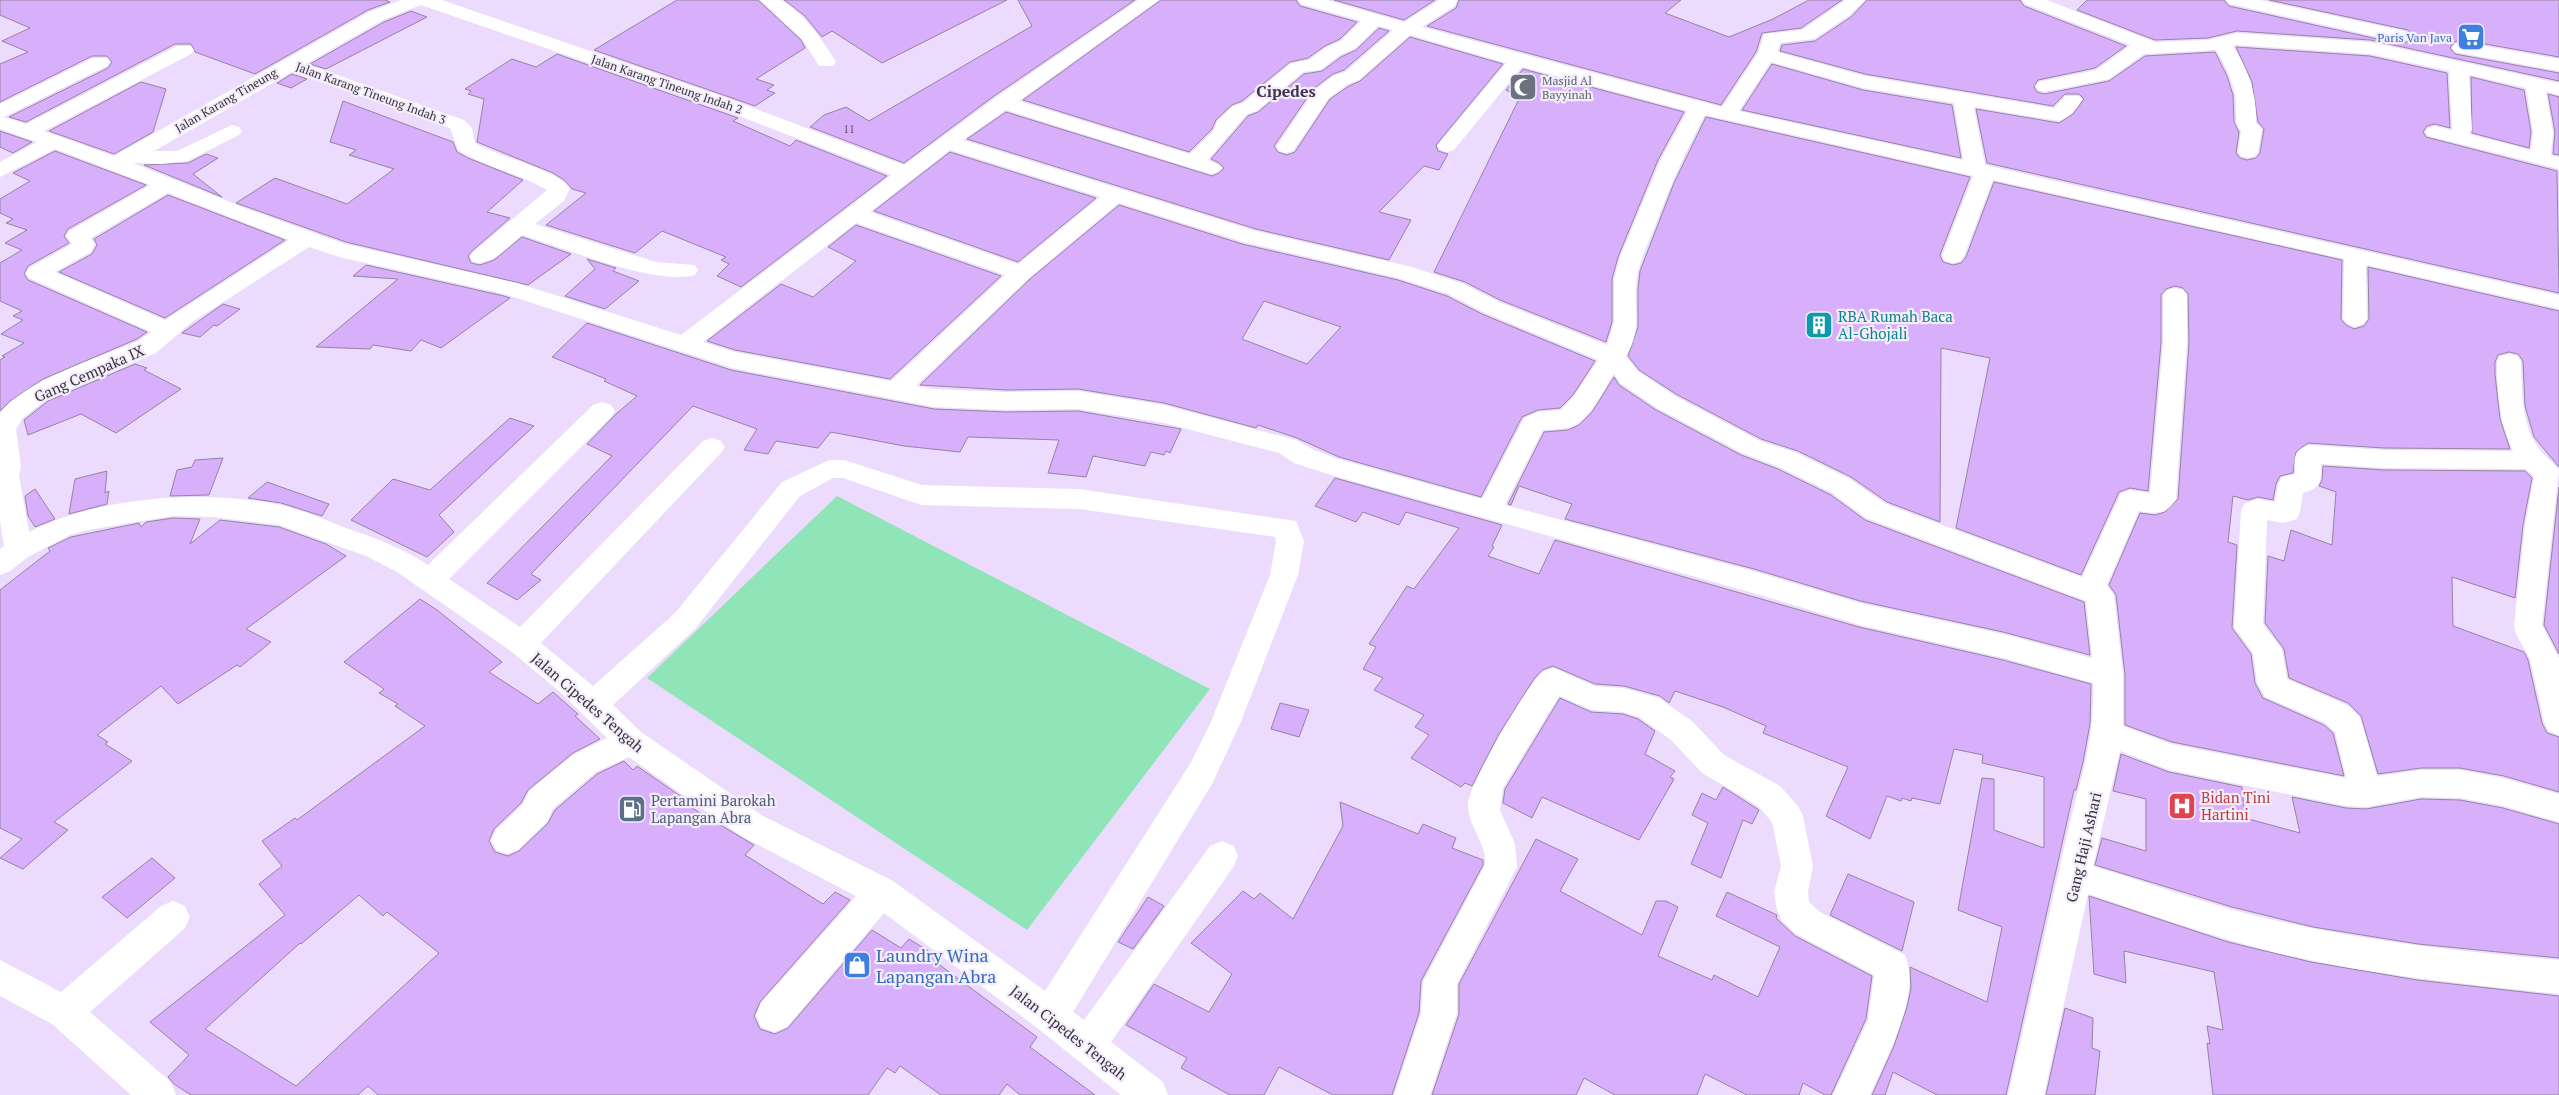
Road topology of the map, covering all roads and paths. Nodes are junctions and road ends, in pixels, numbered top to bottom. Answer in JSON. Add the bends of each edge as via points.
{"nodes":[{"id":1,"x":418,"y":0,"type":"edge"},
{"id":2,"x":424,"y":0,"type":"edge"},
{"id":3,"x":770,"y":0,"type":"edge"},
{"id":4,"x":1150,"y":0,"type":"edge"},
{"id":5,"x":1307,"y":0,"type":"edge"},
{"id":6,"x":1856,"y":0,"type":"edge"},
{"id":7,"x":2031,"y":0,"type":"edge"},
{"id":8,"x":2235,"y":0,"type":"edge"},
{"id":9,"x":1449,"y":2,"type":"dead end"},
{"id":10,"x":1374,"y":19,"type":"junction"},
{"id":11,"x":1406,"y":28,"type":"junction"},
{"id":12,"x":2416,"y":39,"type":"dead end"},
{"id":13,"x":2222,"y":43,"type":"junction"},
{"id":14,"x":2443,"y":44,"type":"dead end"},
{"id":15,"x":2151,"y":46,"type":"junction"},
{"id":16,"x":184,"y":50,"type":"dead end"},
{"id":17,"x":1767,"y":55,"type":"junction"},
{"id":18,"x":1518,"y":60,"type":"junction"},
{"id":19,"x":100,"y":62,"type":"dead end"},
{"id":20,"x":826,"y":62,"type":"dead end"},
{"id":21,"x":289,"y":64,"type":"junction"},
{"id":22,"x":2559,"y":65,"type":"edge"},
{"id":23,"x":2459,"y":66,"type":"junction"},
{"id":24,"x":2535,"y":83,"type":"junction"},
{"id":25,"x":2045,"y":86,"type":"dead end"},
{"id":26,"x":2559,"y":89,"type":"edge"},
{"id":27,"x":1964,"y":100,"type":"junction"},
{"id":28,"x":2072,"y":100,"type":"dead end"},
{"id":29,"x":1002,"y":102,"type":"junction"},
{"id":30,"x":1699,"y":108,"type":"junction"},
{"id":31,"x":0,"y":112,"type":"edge"},
{"id":32,"x":1726,"y":114,"type":"junction"},
{"id":33,"x":0,"y":122,"type":"edge"},
{"id":34,"x":2462,"y":130,"type":"dead end"},
{"id":35,"x":232,"y":131,"type":"dead end"},
{"id":36,"x":27,"y":132,"type":"junction"},
{"id":37,"x":2435,"y":132,"type":"dead end"},
{"id":38,"x":54,"y":141,"type":"junction"},
{"id":39,"x":947,"y":142,"type":"junction"},
{"id":40,"x":1447,"y":146,"type":"dead end"},
{"id":41,"x":1286,"y":147,"type":"dead end"},
{"id":42,"x":2248,"y":152,"type":"dead end"},
{"id":43,"x":1172,"y":156,"type":"junction"},
{"id":44,"x":124,"y":159,"type":"junction"},
{"id":45,"x":2550,"y":160,"type":"edge"},
{"id":46,"x":0,"y":171,"type":"edge"},
{"id":47,"x":1980,"y":171,"type":"junction"},
{"id":48,"x":1155,"y":172,"type":"dead end"},
{"id":49,"x":908,"y":174,"type":"junction"},
{"id":50,"x":166,"y":185,"type":"junction"},
{"id":51,"x":1114,"y":194,"type":"junction"},
{"id":52,"x":856,"y":214,"type":"junction"},
{"id":53,"x":518,"y":226,"type":"junction"},
{"id":54,"x":307,"y":238,"type":"junction"},
{"id":55,"x":2355,"y":255,"type":"junction"},
{"id":56,"x":1953,"y":256,"type":"dead end"},
{"id":57,"x":481,"y":257,"type":"dead end"},
{"id":58,"x":687,"y":270,"type":"dead end"},
{"id":59,"x":1021,"y":273,"type":"junction"},
{"id":60,"x":2175,"y":295,"type":"dead end"},
{"id":61,"x":2559,"y":302,"type":"edge"},
{"id":62,"x":2355,"y":319,"type":"dead end"},
{"id":63,"x":168,"y":330,"type":"junction"},
{"id":64,"x":686,"y":344,"type":"junction"},
{"id":65,"x":1613,"y":357,"type":"junction"},
{"id":66,"x":2509,"y":362,"type":"dead end"},
{"id":67,"x":896,"y":391,"type":"junction"},
{"id":68,"x":602,"y":411,"type":"dead end"},
{"id":69,"x":712,"y":447,"type":"dead end"},
{"id":70,"x":2546,"y":471,"type":"edge"},
{"id":71,"x":1489,"y":511,"type":"junction"},
{"id":72,"x":8,"y":543,"type":"edge"},
{"id":73,"x":429,"y":582,"type":"junction"},
{"id":74,"x":2100,"y":595,"type":"junction"},
{"id":75,"x":522,"y":644,"type":"junction"},
{"id":76,"x":2108,"y":675,"type":"junction"},
{"id":77,"x":592,"y":705,"type":"junction"},
{"id":78,"x":2559,"y":722,"type":"edge"},
{"id":79,"x":2107,"y":733,"type":"junction"},
{"id":80,"x":630,"y":741,"type":"junction"},
{"id":81,"x":2366,"y":793,"type":"junction"},
{"id":82,"x":2559,"y":808,"type":"edge"},
{"id":83,"x":507,"y":840,"type":"dead end"},
{"id":84,"x":1222,"y":856,"type":"dead end"},
{"id":85,"x":2076,"y":876,"type":"junction"},
{"id":86,"x":881,"y":892,"type":"junction"},
{"id":87,"x":173,"y":917,"type":"dead end"},
{"id":88,"x":0,"y":977,"type":"edge"},
{"id":89,"x":2559,"y":977,"type":"edge"},
{"id":90,"x":64,"y":1012,"type":"junction"},
{"id":91,"x":774,"y":1015,"type":"dead end"},
{"id":92,"x":1049,"y":1015,"type":"junction"},
{"id":93,"x":1087,"y":1046,"type":"junction"},
{"id":94,"x":158,"y":1095,"type":"edge"},
{"id":95,"x":1150,"y":1095,"type":"edge"},
{"id":96,"x":1412,"y":1095,"type":"edge"},
{"id":97,"x":1851,"y":1095,"type":"edge"},
{"id":98,"x":2026,"y":1095,"type":"edge"}],
"edges":[{"from":1,"to":21,"type":"street","name":"Jalan Karang Tineung","via":[[376,16]]},
{"from":2,"to":49,"type":"street","name":"Jalan Karang Tineung Indah 2","via":[[723,103]]},
{"from":3,"to":20,"type":"street","via":[[805,28]]},
{"from":4,"to":29,"type":"street"},
{"from":5,"to":10,"type":"street"},
{"from":6,"to":17,"type":"street","via":[[1808,35],[1772,38]]},
{"from":7,"to":15,"type":"street"},
{"from":8,"to":12,"type":"street"},
{"from":9,"to":11,"type":"street"},
{"from":10,"to":11,"type":"street"},
{"from":10,"to":43,"type":"street","via":[[1348,45],[1333,51],[1314,66],[1298,67],[1250,107],[1240,110],[1224,125],[1224,131],[1202,165]]},
{"from":11,"to":18,"type":"street"},
{"from":11,"to":41,"type":"street","via":[[1352,76],[1340,78],[1333,84],[1311,109]]},
{"from":13,"to":15,"type":"street"},
{"from":13,"to":23,"type":"street","via":[[2237,39],[2366,48]]},
{"from":13,"to":42,"type":"street","via":[[2238,70],[2247,98],[2246,125],[2252,129]]},
{"from":14,"to":22,"type":"street"},
{"from":15,"to":25,"type":"street","via":[[2138,49],[2102,74]]},
{"from":16,"to":36,"type":"street"},
{"from":17,"to":27,"type":"street","via":[[1863,82]]},
{"from":17,"to":32,"type":"street"},
{"from":18,"to":30,"type":"street"},
{"from":18,"to":40,"type":"street"},
{"from":19,"to":31,"type":"street"},
{"from":21,"to":44,"type":"street","name":"Jalan Karang Tineung"},
{"from":21,"to":53,"type":"street","name":"Jalan Karang Tineung Indah 3","via":[[457,124],[462,128],[465,146],[480,156],[546,180],[559,188],[556,196]]},
{"from":23,"to":24,"type":"street"},
{"from":23,"to":34,"type":"street"},
{"from":24,"to":26,"type":"street"},
{"from":24,"to":45,"type":"street"},
{"from":27,"to":28,"type":"street","via":[[2059,114]]},
{"from":27,"to":47,"type":"street"},
{"from":29,"to":39,"type":"street"},
{"from":29,"to":43,"type":"street"},
{"from":30,"to":32,"type":"street"},
{"from":30,"to":65,"type":"street","via":[[1670,161],[1631,258],[1625,279],[1626,322]]},
{"from":32,"to":47,"type":"street"},
{"from":33,"to":36,"type":"street"},
{"from":35,"to":44,"type":"street","via":[[181,158]]},
{"from":36,"to":38,"type":"street"},
{"from":37,"to":45,"type":"street"},
{"from":38,"to":44,"type":"street"},
{"from":38,"to":46,"type":"street"},
{"from":39,"to":49,"type":"street"},
{"from":39,"to":51,"type":"street"},
{"from":43,"to":48,"type":"street"},
{"from":44,"to":50,"type":"street"},
{"from":47,"to":55,"type":"street"},
{"from":47,"to":56,"type":"street"},
{"from":49,"to":52,"type":"street"},
{"from":50,"to":54,"type":"street"},
{"from":50,"to":63,"type":"street","via":[[77,236],[83,247],[38,273]]},
{"from":51,"to":59,"type":"street"},
{"from":51,"to":65,"type":"street","via":[[1251,237],[1404,272],[1456,289],[1491,307]]},
{"from":52,"to":59,"type":"street"},
{"from":52,"to":64,"type":"street"},
{"from":53,"to":57,"type":"street","name":"Jalan Karang Tineung Indah 3"},
{"from":53,"to":58,"type":"street","via":[[654,269]]},
{"from":54,"to":63,"type":"street","name":"Gang Cempaka IX"},
{"from":54,"to":64,"type":"street","via":[[357,255],[509,288]]},
{"from":55,"to":61,"type":"street"},
{"from":55,"to":62,"type":"street"},
{"from":59,"to":67,"type":"street"},
{"from":60,"to":74,"type":"street","name":"Gang Haji Ashari","via":[[2175,343],[2163,499],[2157,504],[2130,500],[2093,584]]},
{"from":63,"to":72,"type":"street","name":"Gang Cempaka IX","via":[[147,347],[38,394],[14,412],[3,429],[8,466]]},
{"from":64,"to":67,"type":"street","via":[[732,360]]},
{"from":65,"to":71,"type":"street","via":[[1570,416],[1533,424]]},
{"from":65,"to":74,"type":"street","via":[[1629,377],[1666,402],[1751,447],[1788,460],[1841,486],[1876,511]]},
{"from":66,"to":70,"type":"street","via":[[2514,423]]},
{"from":67,"to":71,"type":"street","via":[[934,398],[1078,400],[1164,414],[1287,446],[1303,456],[1332,466]]},
{"from":68,"to":73,"type":"street"},
{"from":69,"to":75,"type":"street"},
{"from":70,"to":78,"type":"street","via":[[2528,625],[2544,657]]},
{"from":70,"to":81,"type":"street","via":[[2309,454],[2310,480],[2304,484],[2291,484],[2287,512],[2254,510],[2248,627],[2267,650],[2272,683],[2276,688],[2336,714],[2349,726]]},
{"from":71,"to":76,"type":"street","via":[[1744,579],[1860,614],[2003,646]]},
{"from":72,"to":73,"type":"street","name":"Jalan Cipedes Tengah","via":[[88,520],[173,506],[212,507],[281,515],[376,549]]},
{"from":73,"to":75,"type":"street","name":"Jalan Cipedes Tengah"},
{"from":74,"to":76,"type":"street","name":"Gang Haji Ashari"},
{"from":75,"to":77,"type":"street","name":"Jalan Cipedes Tengah","via":[[570,682]]},
{"from":76,"to":79,"type":"street","name":"Gang Haji Ashari"},
{"from":77,"to":80,"type":"street","name":"Jalan Cipedes Tengah"},
{"from":77,"to":92,"type":"street","via":[[685,621],[790,489],[829,469],[844,469],[921,495],[1079,499],[1286,528],[1290,541],[1284,575],[1225,724],[1201,774]]},
{"from":79,"to":81,"type":"street","via":[[2169,756],[2239,772]]},
{"from":79,"to":85,"type":"street","name":"Gang Haji Ashari","via":[[2102,768]]},
{"from":80,"to":83,"type":"street","via":[[585,763],[540,801],[536,812]]},
{"from":80,"to":86,"type":"street","name":"Jalan Cipedes Tengah","via":[[752,826]]},
{"from":81,"to":82,"type":"street","via":[[2445,783],[2501,792]]},
{"from":84,"to":93,"type":"street"},
{"from":85,"to":89,"type":"street","via":[[2276,937],[2362,955],[2419,964]]},
{"from":85,"to":98,"type":"street","name":"Gang Haji Ashari"},
{"from":86,"to":91,"type":"street"},
{"from":86,"to":92,"type":"street","name":"Jalan Cipedes Tengah"},
{"from":87,"to":90,"type":"street"},
{"from":88,"to":90,"type":"street"},
{"from":90,"to":94,"type":"street"},
{"from":92,"to":93,"type":"street","name":"Jalan Cipedes Tengah"},
{"from":93,"to":95,"type":"street","name":"Jalan Cipedes Tengah"},
{"from":96,"to":97,"type":"street","via":[[1439,1014],[1440,982],[1503,859],[1484,810],[1484,798],[1492,777],[1554,680],[1592,698],[1623,700],[1648,707],[1682,731],[1713,764],[1769,796],[1787,816],[1796,866],[1791,892],[1794,910],[1808,923],[1893,967],[1885,1022]]}]}
